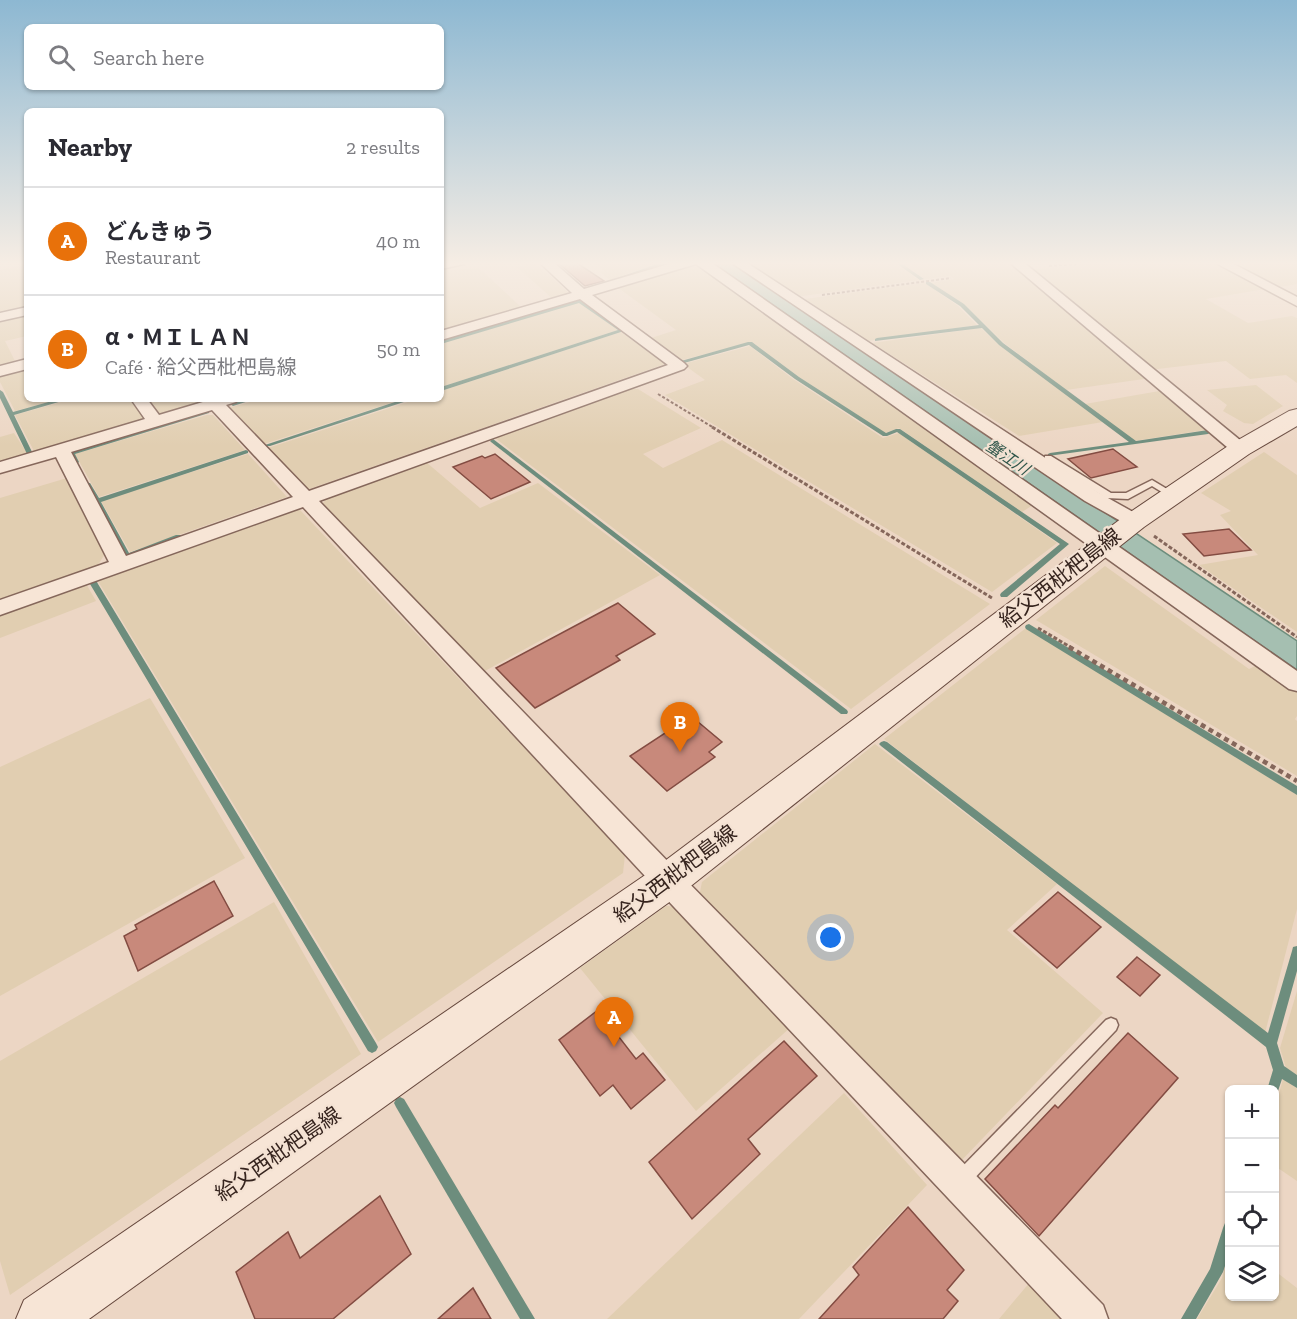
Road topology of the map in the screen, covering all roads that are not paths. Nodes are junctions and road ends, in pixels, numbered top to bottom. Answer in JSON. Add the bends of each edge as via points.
{"nodes":[{"id":1,"x":486,"y":323,"type":"edge"},
{"id":2,"x":620,"y":323,"type":"edge"},
{"id":3,"x":788,"y":323,"type":"edge"},
{"id":4,"x":828,"y":323,"type":"edge"},
{"id":5,"x":1087,"y":323,"type":"edge"},
{"id":6,"x":444,"y":335,"type":"edge"},
{"id":7,"x":24,"y":365,"type":"edge"},
{"id":8,"x":0,"y":371,"type":"edge"},
{"id":9,"x":141,"y":402,"type":"edge"},
{"id":10,"x":221,"y":402,"type":"edge"},
{"id":11,"x":225,"y":402,"type":"edge"},
{"id":12,"x":1297,"y":416,"type":"edge"},
{"id":13,"x":155,"y":422,"type":"junction"},
{"id":14,"x":1240,"y":449,"type":"junction"},
{"id":15,"x":61,"y":450,"type":"junction"},
{"id":16,"x":1048,"y":458,"type":"dead end"},
{"id":17,"x":0,"y":468,"type":"edge"},
{"id":18,"x":1173,"y":495,"type":"junction"},
{"id":19,"x":305,"y":499,"type":"junction"},
{"id":20,"x":1135,"y":521,"type":"junction"},
{"id":21,"x":1102,"y":546,"type":"junction"},
{"id":22,"x":122,"y":565,"type":"junction"},
{"id":23,"x":0,"y":608,"type":"edge"},
{"id":24,"x":1297,"y":683,"type":"edge"},
{"id":25,"x":668,"y":881,"type":"junction"},
{"id":26,"x":1111,"y":1024,"type":"dead end"},
{"id":27,"x":958,"y":1183,"type":"junction"},
{"id":28,"x":43,"y":1319,"type":"edge"},
{"id":29,"x":1089,"y":1319,"type":"edge"}],
"edges":[{"from":1,"to":6,"type":"street"},
{"from":2,"to":19,"type":"street","via":[[679,366]]},
{"from":3,"to":21,"type":"street"},
{"from":4,"to":20,"type":"street","via":[[1092,497]]},
{"from":5,"to":14,"type":"street"},
{"from":7,"to":8,"type":"street"},
{"from":9,"to":13,"type":"street"},
{"from":10,"to":13,"type":"street"},
{"from":11,"to":19,"type":"street"},
{"from":12,"to":14,"type":"main road","name":"給父西枇杷島線"},
{"from":13,"to":15,"type":"street"},
{"from":14,"to":18,"type":"main road","name":"給父西枇杷島線"},
{"from":15,"to":17,"type":"street"},
{"from":15,"to":22,"type":"street"},
{"from":16,"to":18,"type":"lane","via":[[1109,496],[1128,496],[1152,483]]},
{"from":18,"to":20,"type":"main road","name":"給父西枇杷島線"},
{"from":19,"to":22,"type":"street"},
{"from":19,"to":25,"type":"street"},
{"from":20,"to":21,"type":"main road","name":"給父西枇杷島線"},
{"from":21,"to":24,"type":"street"},
{"from":21,"to":25,"type":"main road","name":"給父西枇杷島線"},
{"from":22,"to":23,"type":"street"},
{"from":25,"to":27,"type":"street"},
{"from":25,"to":28,"type":"main road","name":"給父西枇杷島線"},
{"from":26,"to":27,"type":"lane"},
{"from":27,"to":29,"type":"street"}]}
